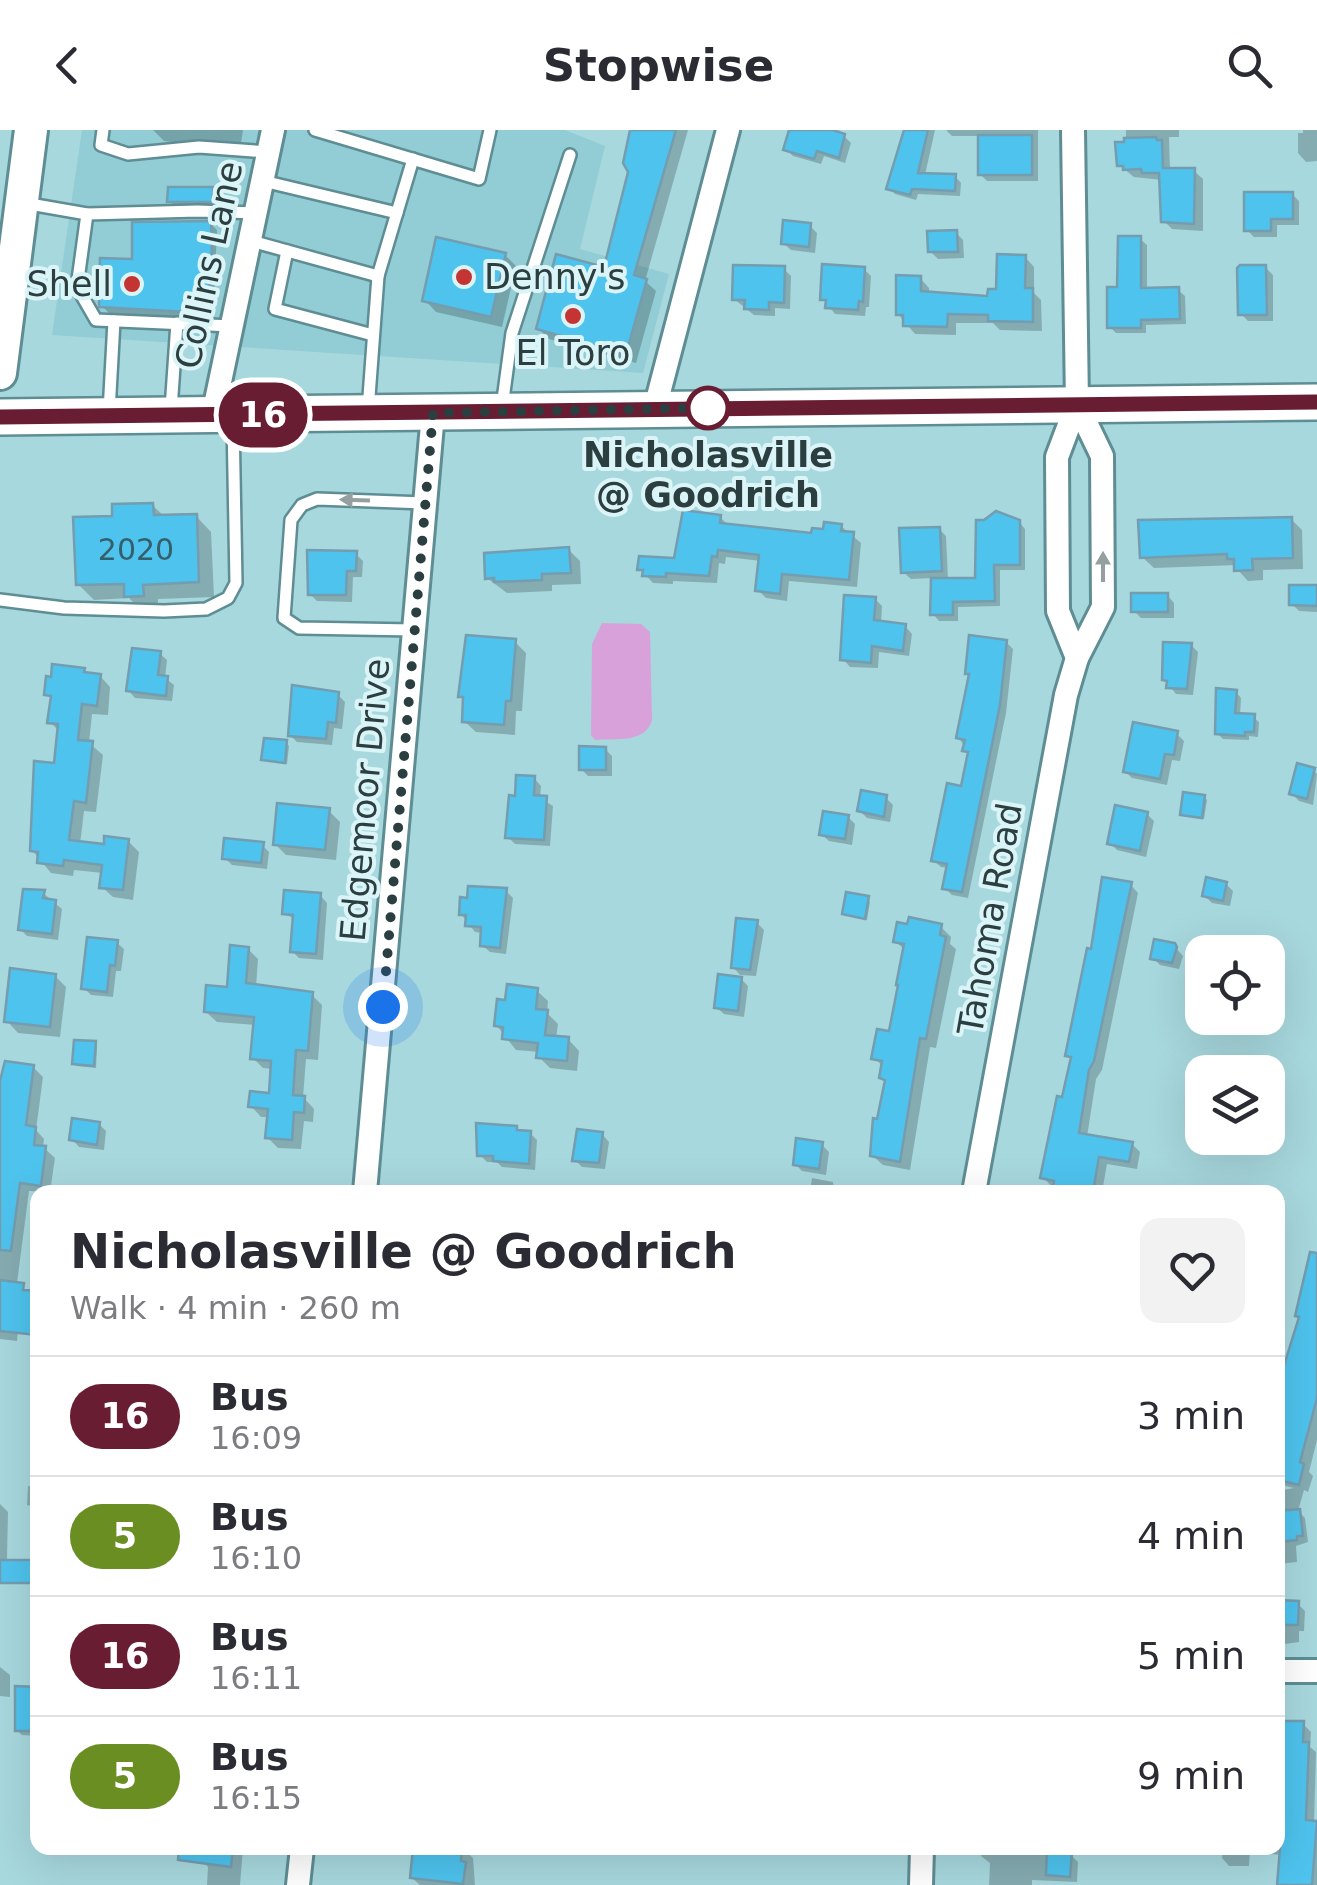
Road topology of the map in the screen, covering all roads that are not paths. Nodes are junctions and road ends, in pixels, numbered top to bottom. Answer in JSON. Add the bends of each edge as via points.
{"nodes":[{"id":1,"x":31,"y":130,"type":"edge"},
{"id":2,"x":102,"y":130,"type":"edge"},
{"id":3,"x":314,"y":130,"type":"edge"},
{"id":4,"x":490,"y":130,"type":"edge"},
{"id":5,"x":728,"y":130,"type":"edge"},
{"id":6,"x":1074,"y":130,"type":"edge"},
{"id":7,"x":270,"y":141,"type":"edge"},
{"id":8,"x":570,"y":156,"type":"dead end"},
{"id":9,"x":412,"y":159,"type":"junction"},
{"id":10,"x":263,"y":180,"type":"junction"},
{"id":11,"x":20,"y":202,"type":"junction"},
{"id":12,"x":397,"y":213,"type":"junction"},
{"id":13,"x":87,"y":214,"type":"junction"},
{"id":14,"x":256,"y":214,"type":"junction"},
{"id":15,"x":252,"y":241,"type":"junction"},
{"id":16,"x":287,"y":251,"type":"junction"},
{"id":17,"x":378,"y":276,"type":"junction"},
{"id":18,"x":114,"y":321,"type":"junction"},
{"id":19,"x":177,"y":323,"type":"junction"},
{"id":20,"x":234,"y":326,"type":"junction"},
{"id":21,"x":372,"y":335,"type":"junction"},
{"id":22,"x":0,"y":373,"type":"edge"},
{"id":23,"x":1317,"y":402,"type":"edge"},
{"id":24,"x":1077,"y":404,"type":"junction"},
{"id":25,"x":655,"y":408,"type":"junction"},
{"id":26,"x":501,"y":412,"type":"junction"},
{"id":27,"x":433,"y":413,"type":"junction"},
{"id":28,"x":368,"y":414,"type":"junction"},
{"id":29,"x":223,"y":415,"type":"junction"},
{"id":30,"x":109,"y":416,"type":"junction"},
{"id":31,"x":170,"y":416,"type":"junction"},
{"id":32,"x":0,"y":417,"type":"edge"},
{"id":33,"x":425,"y":503,"type":"junction"},
{"id":34,"x":0,"y":600,"type":"edge"},
{"id":35,"x":414,"y":630,"type":"junction"},
{"id":36,"x":1077,"y":658,"type":"junction"},
{"id":37,"x":366,"y":1185,"type":"edge"},
{"id":38,"x":975,"y":1185,"type":"edge"},
{"id":39,"x":1317,"y":1671,"type":"edge"},
{"id":40,"x":1285,"y":1672,"type":"edge"},
{"id":41,"x":301,"y":1855,"type":"edge"},
{"id":42,"x":922,"y":1855,"type":"edge"},
{"id":43,"x":298,"y":1885,"type":"edge"},
{"id":44,"x":920,"y":1885,"type":"edge"}],
"edges":[{"from":1,"to":11,"type":"main road"},
{"from":2,"to":7,"type":"lane","via":[[101,145],[128,154]]},
{"from":3,"to":9,"type":"lane"},
{"from":4,"to":9,"type":"lane","via":[[479,179]]},
{"from":5,"to":25,"type":"street"},
{"from":6,"to":24,"type":"street"},
{"from":7,"to":10,"type":"street","name":"Collins Lane"},
{"from":8,"to":26,"type":"lane","via":[[512,333]]},
{"from":9,"to":12,"type":"lane"},
{"from":10,"to":12,"type":"lane"},
{"from":10,"to":14,"type":"street","name":"Collins Lane"},
{"from":11,"to":13,"type":"lane"},
{"from":11,"to":22,"type":"main road"},
{"from":12,"to":17,"type":"lane"},
{"from":13,"to":14,"type":"lane"},
{"from":13,"to":18,"type":"lane","via":[[78,287],[96,320]]},
{"from":14,"to":15,"type":"street","name":"Collins Lane"},
{"from":15,"to":16,"type":"lane"},
{"from":15,"to":20,"type":"street","name":"Collins Lane"},
{"from":16,"to":17,"type":"lane"},
{"from":16,"to":21,"type":"lane","via":[[275,309]]},
{"from":17,"to":21,"type":"lane"},
{"from":18,"to":19,"type":"lane"},
{"from":18,"to":30,"type":"lane"},
{"from":19,"to":20,"type":"lane"},
{"from":19,"to":31,"type":"lane"},
{"from":20,"to":29,"type":"street","name":"Collins Lane"},
{"from":21,"to":28,"type":"lane"},
{"from":23,"to":24,"type":"main road"},
{"from":24,"to":25,"type":"main road"},
{"from":24,"to":36,"type":"street","via":[[1057,457],[1058,611]]},
{"from":36,"to":24,"type":"street","name":"Tahoma Road","one_way":true,"via":[[1103,607],[1102,456]]},
{"from":25,"to":26,"type":"main road"},
{"from":26,"to":27,"type":"main road"},
{"from":27,"to":28,"type":"main road"},
{"from":27,"to":33,"type":"street","name":"Edgemoor Drive"},
{"from":28,"to":29,"type":"main road"},
{"from":29,"to":31,"type":"main road"},
{"from":29,"to":34,"type":"lane","via":[[236,583],[228,598],[206,609],[164,612]]},
{"from":30,"to":31,"type":"main road"},
{"from":30,"to":32,"type":"main road"},
{"from":33,"to":35,"type":"street","name":"Edgemoor Drive"},
{"from":33,"to":35,"type":"lane","one_way":true,"via":[[316,499],[291,520],[284,618],[299,628]]},
{"from":35,"to":37,"type":"street","name":"Edgemoor Drive"},
{"from":36,"to":38,"type":"street","name":"Tahoma Road"},
{"from":39,"to":40,"type":"street"},
{"from":41,"to":43,"type":"street"},
{"from":42,"to":44,"type":"street"}]}
